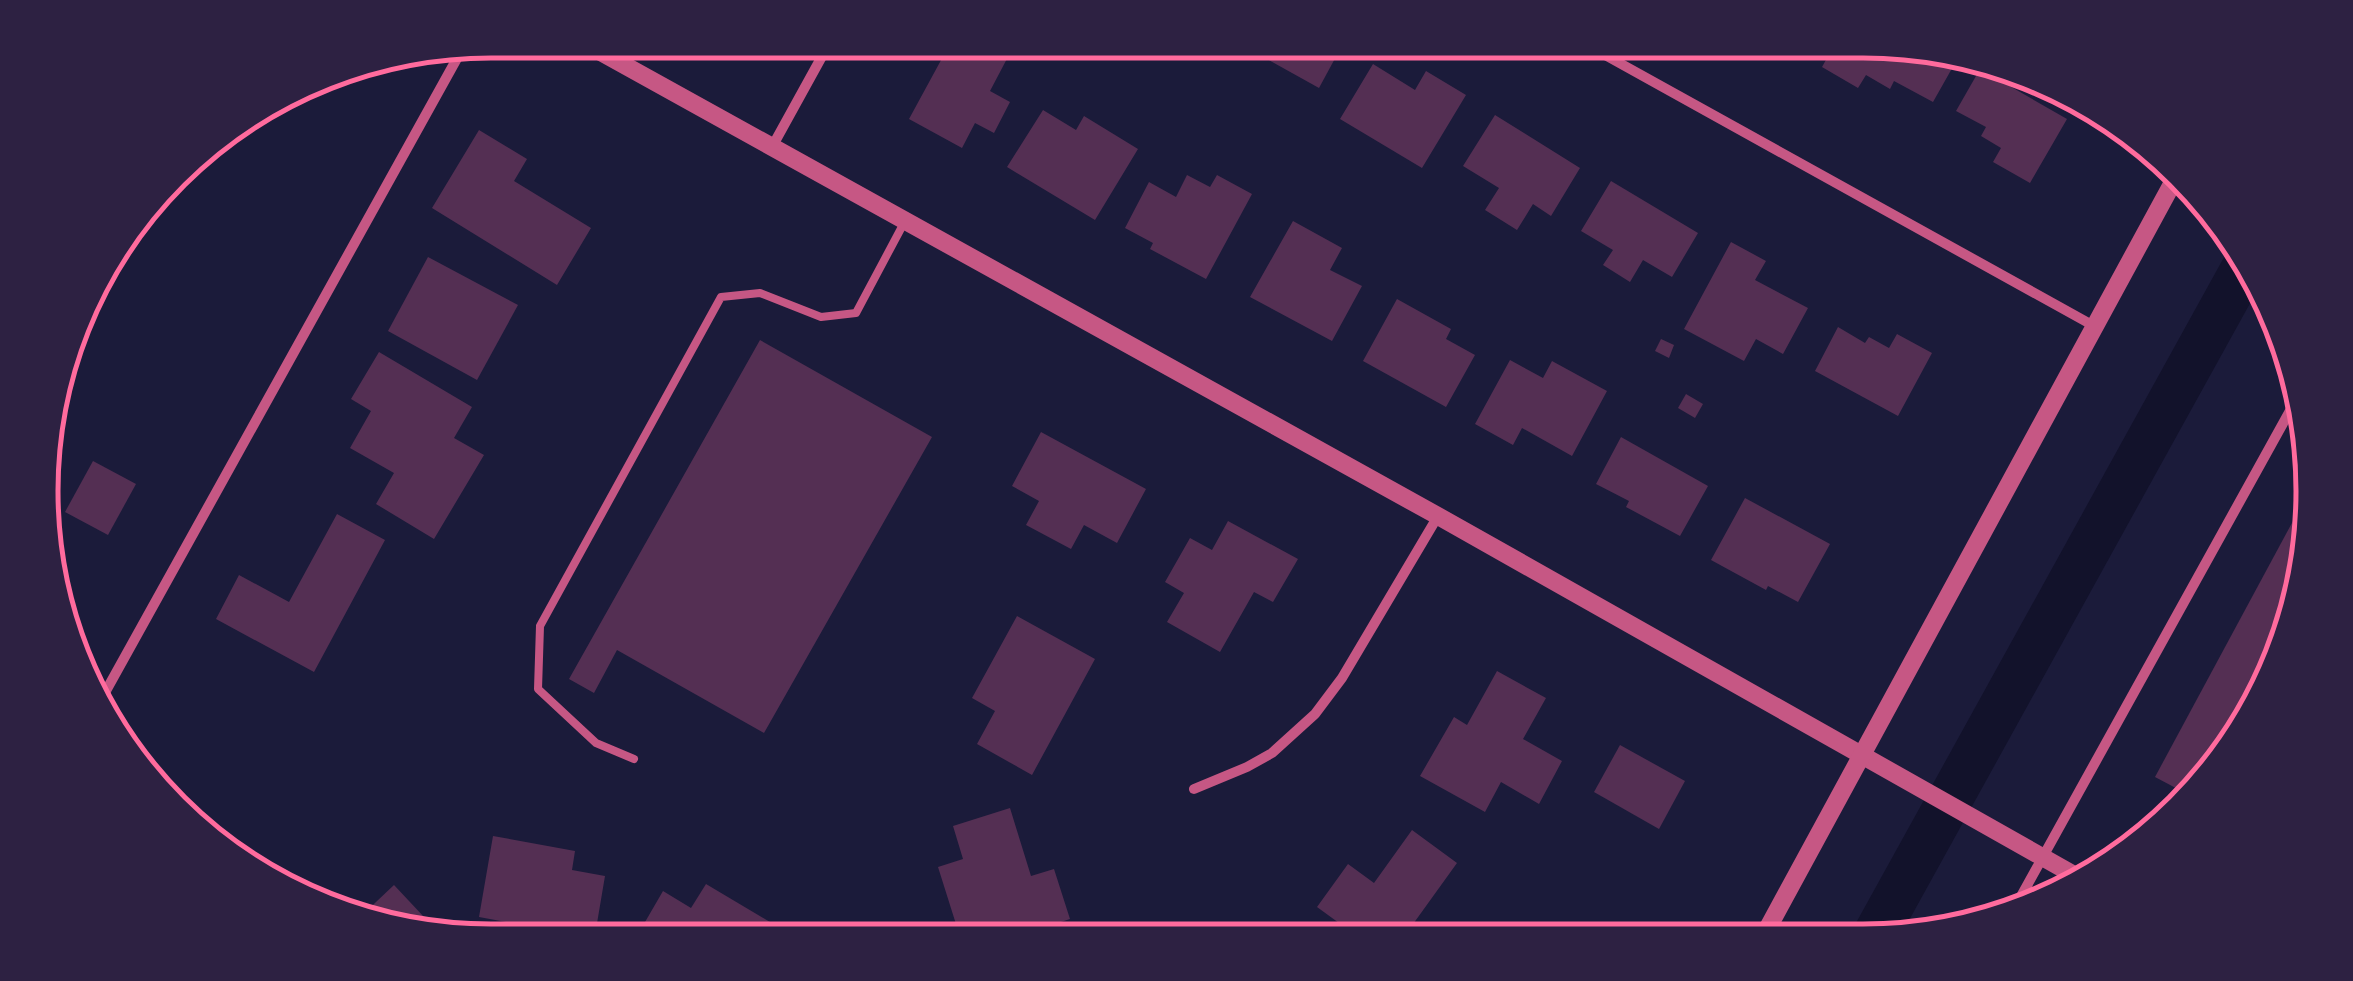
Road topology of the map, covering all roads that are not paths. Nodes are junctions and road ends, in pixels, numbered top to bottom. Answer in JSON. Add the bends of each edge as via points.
{"nodes":[{"id":1,"x":611,"y":58,"type":"edge"},
{"id":2,"x":821,"y":58,"type":"edge"},
{"id":3,"x":1610,"y":58,"type":"edge"},
{"id":4,"x":457,"y":59,"type":"edge"},
{"id":5,"x":772,"y":148,"type":"junction"},
{"id":6,"x":2171,"y":186,"type":"edge"},
{"id":7,"x":905,"y":221,"type":"junction"},
{"id":8,"x":2094,"y":326,"type":"junction"},
{"id":9,"x":2288,"y":414,"type":"edge"},
{"id":10,"x":1438,"y":516,"type":"junction"},
{"id":11,"x":106,"y":690,"type":"edge"},
{"id":12,"x":1863,"y":756,"type":"junction"},
{"id":13,"x":634,"y":759,"type":"dead end"},
{"id":14,"x":1194,"y":789,"type":"dead end"},
{"id":15,"x":2044,"y":858,"type":"junction"},
{"id":16,"x":2068,"y":871,"type":"edge"},
{"id":17,"x":2024,"y":893,"type":"edge"},
{"id":18,"x":1771,"y":924,"type":"edge"}],
"edges":[{"from":1,"to":5,"type":"street"},
{"from":2,"to":5,"type":"street"},
{"from":3,"to":8,"type":"street"},
{"from":4,"to":11,"type":"street"},
{"from":5,"to":7,"type":"street"},
{"from":6,"to":8,"type":"street"},
{"from":7,"to":10,"type":"street"},
{"from":7,"to":13,"type":"lane","via":[[856,313],[821,317],[760,293],[721,297],[540,626],[538,689],[596,743]]},
{"from":8,"to":12,"type":"street"},
{"from":9,"to":15,"type":"street"},
{"from":10,"to":12,"type":"street"},
{"from":10,"to":14,"type":"street","via":[[1315,714],[1272,753]]},
{"from":12,"to":15,"type":"street"},
{"from":12,"to":18,"type":"street"},
{"from":15,"to":16,"type":"street"},
{"from":15,"to":17,"type":"street"}]}
